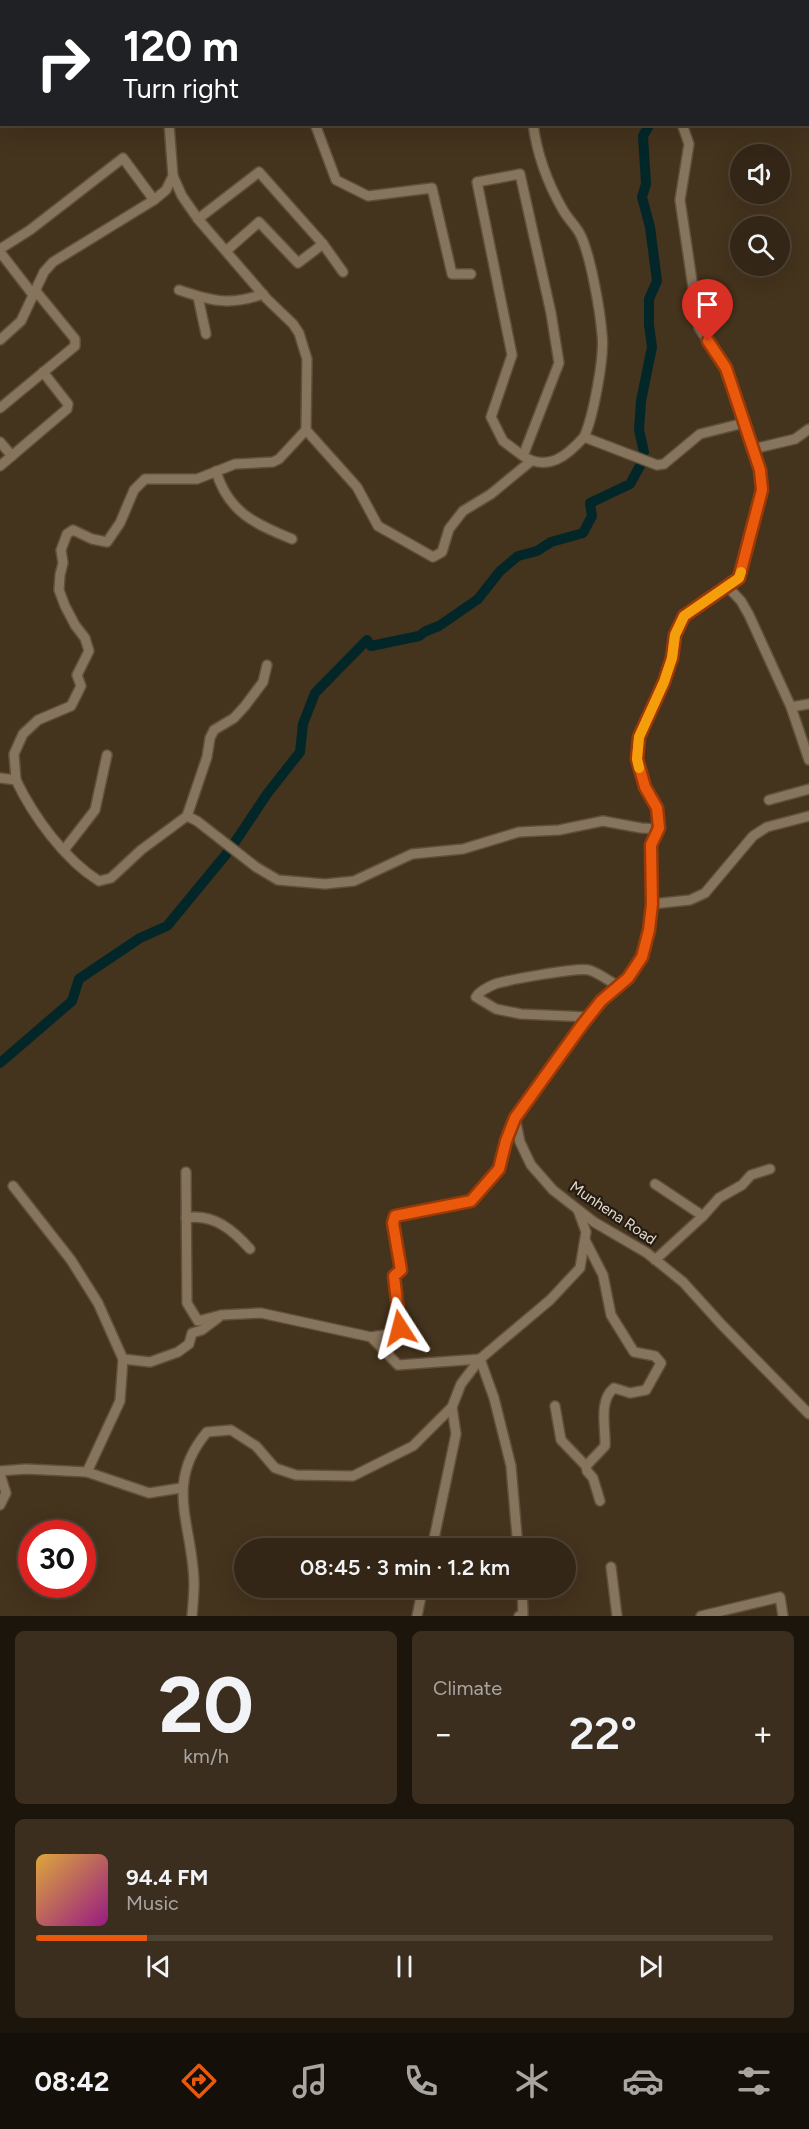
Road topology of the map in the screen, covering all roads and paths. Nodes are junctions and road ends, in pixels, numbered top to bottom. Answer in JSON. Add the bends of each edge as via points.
{"nodes":[{"id":1,"x":170,"y":126,"type":"edge"},
{"id":2,"x":316,"y":126,"type":"edge"},
{"id":3,"x":533,"y":126,"type":"edge"},
{"id":4,"x":683,"y":126,"type":"edge"},
{"id":5,"x":173,"y":176,"type":"junction"},
{"id":6,"x":154,"y":200,"type":"junction"},
{"id":7,"x":198,"y":219,"type":"junction"},
{"id":8,"x":323,"y":244,"type":"junction"},
{"id":9,"x":0,"y":250,"type":"edge"},
{"id":10,"x":226,"y":251,"type":"junction"},
{"id":11,"x":343,"y":272,"type":"dead end"},
{"id":12,"x":471,"y":274,"type":"dead end"},
{"id":13,"x":179,"y":290,"type":"dead end"},
{"id":14,"x":34,"y":293,"type":"junction"},
{"id":15,"x":263,"y":294,"type":"junction"},
{"id":16,"x":198,"y":297,"type":"junction"},
{"id":17,"x":206,"y":334,"type":"dead end"},
{"id":18,"x":1,"y":338,"type":"edge"},
{"id":19,"x":43,"y":372,"type":"junction"},
{"id":20,"x":0,"y":408,"type":"edge"},
{"id":21,"x":744,"y":423,"type":"junction"},
{"id":22,"x":809,"y":429,"type":"edge"},
{"id":23,"x":306,"y":430,"type":"junction"},
{"id":24,"x":584,"y":437,"type":"junction"},
{"id":25,"x":0,"y":442,"type":"edge"},
{"id":26,"x":753,"y":449,"type":"junction"},
{"id":27,"x":12,"y":456,"type":"junction"},
{"id":28,"x":527,"y":458,"type":"junction"},
{"id":29,"x":0,"y":466,"type":"edge"},
{"id":30,"x":216,"y":471,"type":"junction"},
{"id":31,"x":292,"y":539,"type":"dead end"},
{"id":32,"x":727,"y":586,"type":"junction"},
{"id":33,"x":267,"y":665,"type":"dead end"},
{"id":34,"x":809,"y":704,"type":"edge"},
{"id":35,"x":791,"y":706,"type":"junction"},
{"id":36,"x":107,"y":755,"type":"dead end"},
{"id":37,"x":808,"y":755,"type":"edge"},
{"id":38,"x":0,"y":778,"type":"edge"},
{"id":39,"x":16,"y":780,"type":"junction"},
{"id":40,"x":809,"y":789,"type":"edge"},
{"id":41,"x":769,"y":800,"type":"dead end"},
{"id":42,"x":187,"y":816,"type":"junction"},
{"id":43,"x":809,"y":816,"type":"edge"},
{"id":44,"x":659,"y":828,"type":"junction"},
{"id":45,"x":64,"y":850,"type":"junction"},
{"id":46,"x":652,"y":904,"type":"junction"},
{"id":47,"x":618,"y":986,"type":"junction"},
{"id":48,"x":589,"y":1017,"type":"junction"},
{"id":49,"x":515,"y":1118,"type":"junction"},
{"id":50,"x":770,"y":1170,"type":"dead end"},
{"id":51,"x":186,"y":1172,"type":"dead end"},
{"id":52,"x":655,"y":1184,"type":"dead end"},
{"id":53,"x":13,"y":1186,"type":"dead end"},
{"id":54,"x":578,"y":1209,"type":"junction"},
{"id":55,"x":703,"y":1216,"type":"junction"},
{"id":56,"x":186,"y":1218,"type":"junction"},
{"id":57,"x":585,"y":1240,"type":"junction"},
{"id":58,"x":250,"y":1249,"type":"dead end"},
{"id":59,"x":655,"y":1260,"type":"junction"},
{"id":60,"x":221,"y":1315,"type":"junction"},
{"id":61,"x":371,"y":1337,"type":"junction"},
{"id":62,"x":123,"y":1359,"type":"junction"},
{"id":63,"x":480,"y":1359,"type":"junction"},
{"id":64,"x":452,"y":1407,"type":"junction"},
{"id":65,"x":555,"y":1407,"type":"dead end"},
{"id":66,"x":809,"y":1414,"type":"edge"},
{"id":67,"x":586,"y":1466,"type":"junction"},
{"id":68,"x":87,"y":1472,"type":"junction"},
{"id":69,"x":0,"y":1473,"type":"edge"},
{"id":70,"x":181,"y":1488,"type":"junction"},
{"id":71,"x":600,"y":1501,"type":"dead end"},
{"id":72,"x":0,"y":1505,"type":"edge"},
{"id":73,"x":434,"y":1538,"type":"edge"},
{"id":74,"x":517,"y":1538,"type":"edge"},
{"id":75,"x":611,"y":1567,"type":"dead end"},
{"id":76,"x":421,"y":1598,"type":"edge"},
{"id":77,"x":522,"y":1598,"type":"edge"},
{"id":78,"x":192,"y":1616,"type":"edge"},
{"id":79,"x":417,"y":1616,"type":"edge"},
{"id":80,"x":519,"y":1616,"type":"edge"},
{"id":81,"x":617,"y":1616,"type":"edge"},
{"id":82,"x":701,"y":1616,"type":"edge"},
{"id":83,"x":783,"y":1616,"type":"edge"}],
"edges":[{"from":1,"to":5,"type":"street"},
{"from":2,"to":12,"type":"street","via":[[336,180],[368,196],[432,188],[452,274]]},
{"from":3,"to":24,"type":"street","via":[[547,176],[563,210],[581,235],[603,336],[597,390]]},
{"from":4,"to":21,"type":"street","via":[[689,144],[680,200],[699,328],[726,368]]},
{"from":5,"to":6,"type":"street","via":[[166,190]]},
{"from":5,"to":7,"type":"street"},
{"from":6,"to":9,"type":"street","via":[[123,158]]},
{"from":6,"to":14,"type":"street","via":[[53,262]]},
{"from":7,"to":8,"type":"street","via":[[259,172]]},
{"from":7,"to":10,"type":"street"},
{"from":8,"to":10,"type":"street","via":[[298,264],[259,222]]},
{"from":8,"to":11,"type":"street"},
{"from":9,"to":14,"type":"street"},
{"from":10,"to":15,"type":"street"},
{"from":13,"to":16,"type":"street"},
{"from":14,"to":18,"type":"street","via":[[21,321]]},
{"from":14,"to":19,"type":"street","via":[[75,339],[75,346]]},
{"from":15,"to":16,"type":"street","via":[[227,302]]},
{"from":15,"to":23,"type":"street","via":[[299,333],[307,359]]},
{"from":16,"to":17,"type":"street"},
{"from":19,"to":20,"type":"street"},
{"from":19,"to":27,"type":"street","via":[[68,409]]},
{"from":21,"to":24,"type":"street","via":[[700,434],[664,464],[657,465]]},
{"from":21,"to":26,"type":"street"},
{"from":22,"to":26,"type":"street","via":[[795,439]]},
{"from":23,"to":28,"type":"street","via":[[357,487],[378,526],[433,557],[442,552],[449,529],[463,511],[491,494]]},
{"from":23,"to":30,"type":"street","via":[[273,462],[234,464]]},
{"from":24,"to":28,"type":"street","via":[[568,454],[550,464]]},
{"from":25,"to":27,"type":"street"},
{"from":26,"to":32,"type":"street","via":[[762,490],[739,578]]},
{"from":27,"to":29,"type":"street"},
{"from":28,"to":28,"type":"street","via":[[559,363],[520,174],[477,182],[512,355],[491,417],[503,441]]},
{"from":30,"to":31,"type":"street","via":[[220,486],[244,516]]},
{"from":30,"to":39,"type":"street","via":[[198,478],[145,479],[134,490],[107,543],[73,530],[67,534],[61,550],[60,590],[89,651],[77,675],[81,686],[71,706],[38,720],[23,734],[14,754]]},
{"from":32,"to":35,"type":"street","via":[[749,615]]},
{"from":32,"to":44,"type":"street","via":[[684,616],[675,635],[664,682],[639,737],[637,759],[645,787],[657,808]]},
{"from":33,"to":42,"type":"street","via":[[263,682],[245,706],[214,730]]},
{"from":34,"to":35,"type":"street"},
{"from":35,"to":37,"type":"street"},
{"from":36,"to":45,"type":"street","via":[[95,810]]},
{"from":38,"to":39,"type":"street"},
{"from":39,"to":45,"type":"street","via":[[27,804]]},
{"from":40,"to":41,"type":"street"},
{"from":42,"to":44,"type":"street","via":[[278,880],[325,884],[354,881],[412,854],[463,849],[519,832],[559,830],[603,821]]},
{"from":42,"to":45,"type":"street","via":[[111,878],[99,881]]},
{"from":43,"to":46,"type":"street","via":[[768,827],[753,836],[705,893],[690,900]]},
{"from":44,"to":46,"type":"street","via":[[651,845]]},
{"from":46,"to":47,"type":"street","via":[[642,957]]},
{"from":47,"to":48,"type":"street"},
{"from":47,"to":48,"type":"street","via":[[588,970],[573,971],[495,984],[476,997],[496,1010]]},
{"from":48,"to":49,"type":"street"},
{"from":49,"to":54,"type":"street","name":"Munhena Road","via":[[520,1142],[531,1165],[553,1190]]},
{"from":49,"to":61,"type":"street","via":[[499,1169],[471,1201],[395,1216],[401,1270],[394,1276],[394,1289],[400,1328],[398,1333]]},
{"from":50,"to":55,"type":"street","via":[[751,1175],[719,1198]]},
{"from":51,"to":56,"type":"street"},
{"from":52,"to":55,"type":"street"},
{"from":53,"to":62,"type":"street","via":[[98,1303]]},
{"from":54,"to":57,"type":"street"},
{"from":54,"to":59,"type":"street","name":"Munhena Road"},
{"from":55,"to":59,"type":"street"},
{"from":56,"to":58,"type":"street","via":[[200,1216],[220,1223]]},
{"from":56,"to":60,"type":"street","via":[[187,1303],[198,1321]]},
{"from":57,"to":63,"type":"street","via":[[580,1268],[550,1300]]},
{"from":57,"to":67,"type":"street","via":[[603,1275],[611,1315],[634,1352],[655,1356],[661,1363],[646,1390],[630,1393],[614,1388],[609,1392],[603,1415],[605,1446]]},
{"from":59,"to":66,"type":"street","name":"Munhena Road","via":[[683,1282]]},
{"from":60,"to":61,"type":"street","via":[[261,1313]]},
{"from":60,"to":62,"type":"street","via":[[192,1333],[189,1344],[178,1352],[150,1362]]},
{"from":61,"to":63,"type":"street","via":[[398,1365]]},
{"from":62,"to":68,"type":"street","via":[[120,1401]]},
{"from":63,"to":64,"type":"street","via":[[461,1383]]},
{"from":63,"to":74,"type":"street","via":[[511,1466]]},
{"from":64,"to":70,"type":"street","via":[[413,1446],[353,1476],[296,1475],[275,1468],[256,1446],[231,1430],[207,1432],[194,1447]]},
{"from":64,"to":73,"type":"street","via":[[456,1434]]},
{"from":65,"to":67,"type":"street","via":[[561,1440]]},
{"from":67,"to":71,"type":"street"},
{"from":68,"to":69,"type":"street","via":[[26,1469]]},
{"from":68,"to":70,"type":"street","via":[[148,1493]]},
{"from":69,"to":72,"type":"street","via":[[6,1492]]},
{"from":70,"to":78,"type":"street","via":[[194,1583]]},
{"from":75,"to":81,"type":"street"},
{"from":76,"to":79,"type":"street"},
{"from":77,"to":80,"type":"street","via":[[523,1614]]},
{"from":82,"to":83,"type":"street","via":[[780,1597]]}]}
